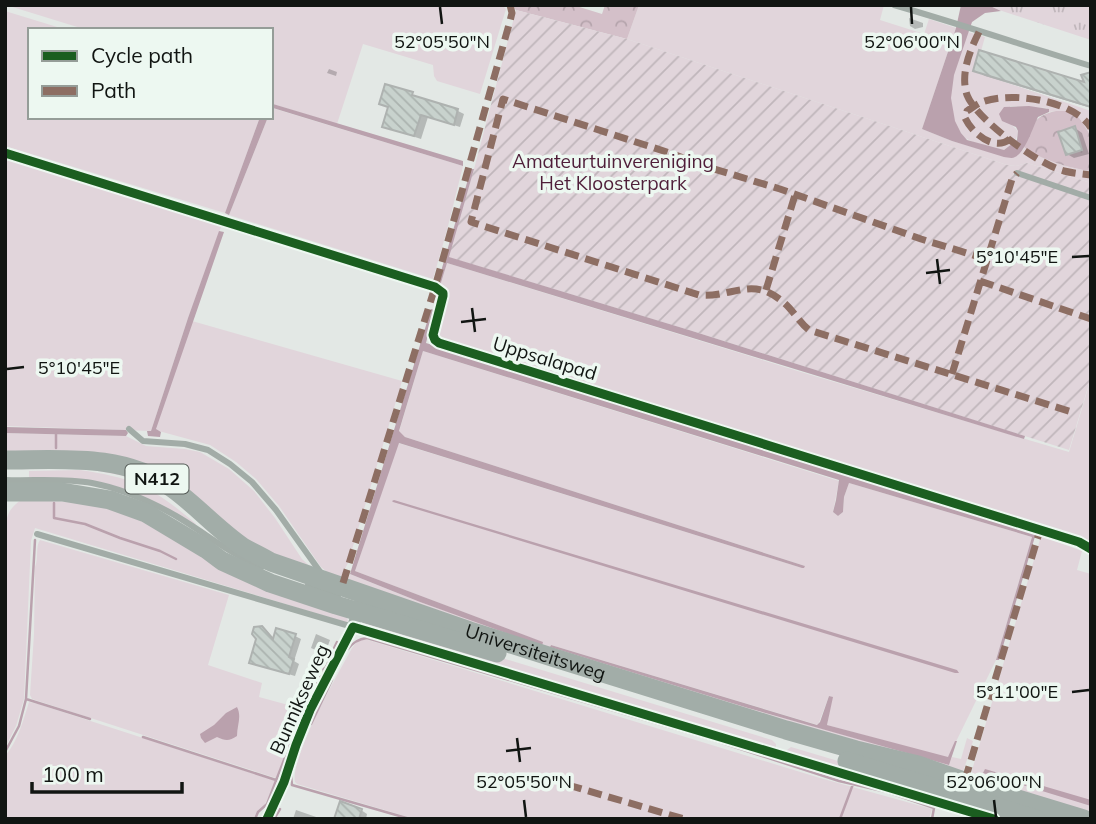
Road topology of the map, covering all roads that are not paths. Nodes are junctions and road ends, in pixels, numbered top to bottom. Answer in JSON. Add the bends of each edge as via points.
{"nodes":[{"id":1,"x":894,"y":5,"type":"edge"},
{"id":2,"x":1091,"y":66,"type":"edge"},
{"id":3,"x":1017,"y":173,"type":"dead end"},
{"id":4,"x":1091,"y":198,"type":"edge"},
{"id":5,"x":129,"y":429,"type":"dead end"},
{"id":6,"x":5,"y":460,"type":"edge"},
{"id":7,"x":5,"y":480,"type":"edge"},
{"id":8,"x":5,"y":492,"type":"edge"},
{"id":9,"x":37,"y":534,"type":"dead end"},
{"id":10,"x":272,"y":571,"type":"dead end"},
{"id":11,"x":305,"y":584,"type":"dead end"},
{"id":12,"x":339,"y":596,"type":"junction"},
{"id":13,"x":359,"y":609,"type":"junction"},
{"id":14,"x":267,"y":819,"type":"edge"},
{"id":15,"x":1036,"y":819,"type":"edge"},
{"id":16,"x":1057,"y":819,"type":"edge"},
{"id":17,"x":1084,"y":819,"type":"edge"}],
"edges":[{"from":1,"to":2,"type":"lane"},
{"from":3,"to":4,"type":"lane"},
{"from":5,"to":12,"type":"lane","via":[[143,441],[208,450],[230,464],[276,510],[320,572],[343,583]]},
{"from":6,"to":12,"type":"main road","name":"Universiteitsweg","number":"N412","via":[[93,460],[140,471],[173,489],[242,546]]},
{"from":7,"to":10,"type":"lane","number":"N412","via":[[92,483],[128,493]]},
{"from":8,"to":12,"type":"main road","name":"Universiteitsweg","number":"N412","via":[[79,494],[120,503],[162,522],[245,573],[278,586]]},
{"from":9,"to":13,"type":"lane"},
{"from":11,"to":12,"type":"lane","name":"Universiteitsweg","number":"N412"},
{"from":12,"to":13,"type":"main road","name":"Universiteitsweg","number":"N412"},
{"from":13,"to":14,"type":"street","name":"Bunnikseweg","via":[[310,710]]},
{"from":13,"to":15,"type":"main road","name":"Universiteitsweg","number":"N412"},
{"from":13,"to":16,"type":"lane","name":"Universiteitsweg","number":"N412","via":[[429,626]]},
{"from":13,"to":17,"type":"main road","name":"Universiteitsweg","number":"N412","via":[[470,631]]}]}
